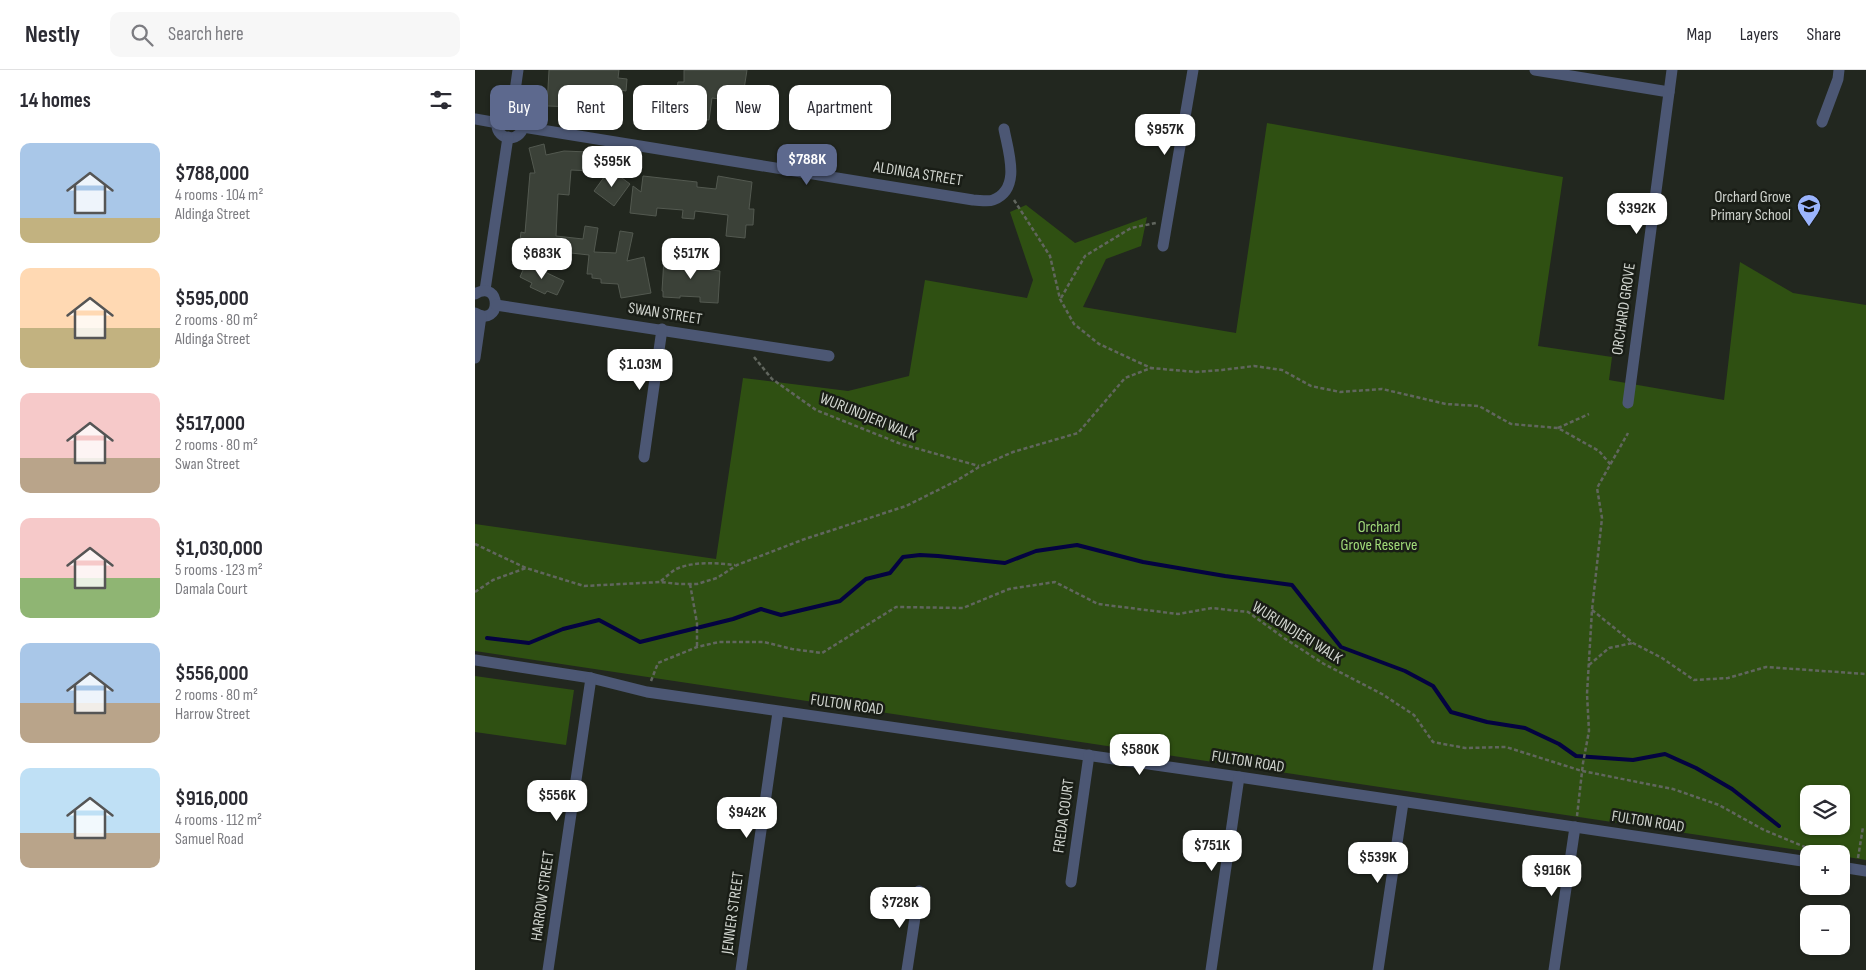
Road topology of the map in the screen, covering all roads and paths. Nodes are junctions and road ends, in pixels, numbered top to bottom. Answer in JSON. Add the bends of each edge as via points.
{"nodes":[{"id":1,"x":518,"y":70,"type":"edge"},
{"id":2,"x":1193,"y":70,"type":"edge"},
{"id":3,"x":1535,"y":70,"type":"edge"},
{"id":4,"x":1671,"y":70,"type":"edge"},
{"id":5,"x":1839,"y":70,"type":"edge"},
{"id":6,"x":516,"y":85,"type":"edge"},
{"id":7,"x":1669,"y":92,"type":"junction"},
{"id":8,"x":475,"y":119,"type":"edge"},
{"id":9,"x":490,"y":122,"type":"edge"},
{"id":10,"x":1822,"y":122,"type":"dead end"},
{"id":11,"x":1004,"y":129,"type":"dead end"},
{"id":12,"x":500,"y":130,"type":"edge"},
{"id":13,"x":521,"y":130,"type":"edge"},
{"id":14,"x":547,"y":130,"type":"edge"},
{"id":15,"x":508,"y":138,"type":"junction"},
{"id":16,"x":1006,"y":188,"type":"junction"},
{"id":17,"x":1167,"y":220,"type":"junction"},
{"id":18,"x":1163,"y":246,"type":"dead end"},
{"id":19,"x":480,"y":292,"type":"edge"},
{"id":20,"x":1060,"y":299,"type":"junction"},
{"id":21,"x":496,"y":305,"type":"junction"},
{"id":22,"x":478,"y":314,"type":"edge"},
{"id":23,"x":662,"y":329,"type":"junction"},
{"id":24,"x":742,"y":343,"type":"junction"},
{"id":25,"x":829,"y":356,"type":"dead end"},
{"id":26,"x":475,"y":358,"type":"edge"},
{"id":27,"x":1151,"y":368,"type":"junction"},
{"id":28,"x":1628,"y":403,"type":"dead end"},
{"id":29,"x":1589,"y":414,"type":"dead end"},
{"id":30,"x":1559,"y":428,"type":"junction"},
{"id":31,"x":1628,"y":433,"type":"dead end"},
{"id":32,"x":644,"y":457,"type":"dead end"},
{"id":33,"x":1611,"y":464,"type":"junction"},
{"id":34,"x":979,"y":466,"type":"junction"},
{"id":35,"x":475,"y":544,"type":"edge"},
{"id":36,"x":737,"y":565,"type":"junction"},
{"id":37,"x":526,"y":568,"type":"junction"},
{"id":38,"x":660,"y":582,"type":"junction"},
{"id":39,"x":690,"y":584,"type":"junction"},
{"id":40,"x":475,"y":592,"type":"edge"},
{"id":41,"x":1592,"y":610,"type":"junction"},
{"id":42,"x":1633,"y":643,"type":"junction"},
{"id":43,"x":697,"y":647,"type":"junction"},
{"id":44,"x":475,"y":660,"type":"edge"},
{"id":45,"x":1589,"y":665,"type":"junction"},
{"id":46,"x":1866,"y":674,"type":"edge"},
{"id":47,"x":591,"y":678,"type":"junction"},
{"id":48,"x":647,"y":692,"type":"junction"},
{"id":49,"x":778,"y":712,"type":"junction"},
{"id":50,"x":1089,"y":755,"type":"junction"},
{"id":51,"x":1582,"y":771,"type":"junction"},
{"id":52,"x":1239,"y":777,"type":"junction"},
{"id":53,"x":1403,"y":803,"type":"junction"},
{"id":54,"x":1863,"y":827,"type":"dead end"},
{"id":55,"x":1575,"y":828,"type":"junction"},
{"id":56,"x":1800,"y":845,"type":"edge"},
{"id":57,"x":1800,"y":861,"type":"edge"},
{"id":58,"x":1861,"y":870,"type":"edge"},
{"id":59,"x":1071,"y":882,"type":"dead end"},
{"id":60,"x":919,"y":891,"type":"dead end"},
{"id":61,"x":548,"y":970,"type":"edge"},
{"id":62,"x":741,"y":970,"type":"edge"},
{"id":63,"x":907,"y":970,"type":"edge"},
{"id":64,"x":1211,"y":970,"type":"edge"},
{"id":65,"x":1378,"y":970,"type":"edge"},
{"id":66,"x":1554,"y":970,"type":"edge"}],
"edges":[{"from":1,"to":6,"type":"street"},
{"from":2,"to":17,"type":"street"},
{"from":3,"to":7,"type":"street"},
{"from":4,"to":7,"type":"street","name":"ORCHARD GROVE"},
{"from":5,"to":10,"type":"street"},
{"from":7,"to":28,"type":"street","name":"ORCHARD GROVE"},
{"from":8,"to":9,"type":"street"},
{"from":11,"to":16,"type":"street","via":[[1011,180]]},
{"from":12,"to":15,"type":"street"},
{"from":13,"to":15,"type":"street"},
{"from":14,"to":16,"type":"street","name":"ALDINGA STREET","via":[[973,200],[993,200]]},
{"from":15,"to":19,"type":"street"},
{"from":16,"to":20,"type":"path","via":[[1050,256]]},
{"from":17,"to":18,"type":"street"},
{"from":17,"to":20,"type":"path","via":[[1131,228],[1085,256]]},
{"from":19,"to":21,"type":"street","via":[[494,296]]},
{"from":20,"to":27,"type":"path","via":[[1074,324],[1099,344]]},
{"from":21,"to":22,"type":"street","via":[[490,314]]},
{"from":21,"to":23,"type":"street","name":"SWAN STREET"},
{"from":22,"to":26,"type":"street"},
{"from":23,"to":24,"type":"street","name":"SWAN STREET"},
{"from":23,"to":32,"type":"street"},
{"from":24,"to":25,"type":"street","name":"SWAN STREET"},
{"from":24,"to":34,"type":"path","name":"WURUNDJERI WALK","via":[[772,378],[816,410],[901,444]]},
{"from":27,"to":30,"type":"path","via":[[1196,372],[1254,366],[1282,370],[1311,386],[1340,392],[1382,389],[1446,404],[1479,406],[1511,424]]},
{"from":27,"to":34,"type":"path","via":[[1125,378],[1078,433],[1013,452]]},
{"from":29,"to":30,"type":"path"},
{"from":30,"to":33,"type":"path","via":[[1599,451]]},
{"from":31,"to":33,"type":"path"},
{"from":33,"to":41,"type":"path","via":[[1597,488],[1602,518]]},
{"from":34,"to":36,"type":"path","via":[[905,506]]},
{"from":35,"to":37,"type":"path"},
{"from":36,"to":38,"type":"path","via":[[696,564],[676,569]]},
{"from":36,"to":39,"type":"path","via":[[717,578]]},
{"from":37,"to":38,"type":"path","via":[[583,586]]},
{"from":37,"to":40,"type":"path","via":[[493,580]]},
{"from":38,"to":39,"type":"path"},
{"from":39,"to":43,"type":"path","via":[[697,623]]},
{"from":41,"to":42,"type":"path"},
{"from":41,"to":45,"type":"path"},
{"from":42,"to":45,"type":"path","via":[[1609,648]]},
{"from":42,"to":46,"type":"path","via":[[1694,680],[1728,678],[1766,667]]},
{"from":43,"to":48,"type":"path","name":"WURUNDJERI WALK","via":[[658,663]]},
{"from":43,"to":51,"type":"path","name":"WURUNDJERI WALK","via":[[719,642],[764,642],[822,653],[896,606],[963,608],[1009,590],[1055,582],[1098,604],[1178,614],[1213,608],[1248,612],[1324,664],[1415,715],[1433,742],[1465,748],[1506,747]]},
{"from":44,"to":47,"type":"street","name":"FULTON ROAD"},
{"from":45,"to":51,"type":"path","via":[[1589,731]]},
{"from":47,"to":48,"type":"street","name":"FULTON ROAD"},
{"from":47,"to":61,"type":"street","name":"HARROW STREET"},
{"from":48,"to":49,"type":"street","name":"FULTON ROAD"},
{"from":49,"to":50,"type":"street","name":"FULTON ROAD"},
{"from":49,"to":62,"type":"street","name":"JENNER STREET"},
{"from":50,"to":52,"type":"street","name":"FULTON ROAD"},
{"from":50,"to":59,"type":"street","name":"FREDA COURT"},
{"from":51,"to":55,"type":"path"},
{"from":51,"to":56,"type":"path","name":"WURUNDJERI WALK","via":[[1673,789],[1719,805],[1764,830]]},
{"from":52,"to":53,"type":"street","name":"FULTON ROAD"},
{"from":52,"to":64,"type":"street"},
{"from":53,"to":55,"type":"street","name":"FULTON ROAD"},
{"from":53,"to":65,"type":"street"},
{"from":54,"to":58,"type":"path"},
{"from":55,"to":57,"type":"street","name":"FULTON ROAD"},
{"from":55,"to":66,"type":"street"},
{"from":60,"to":63,"type":"street"}]}
